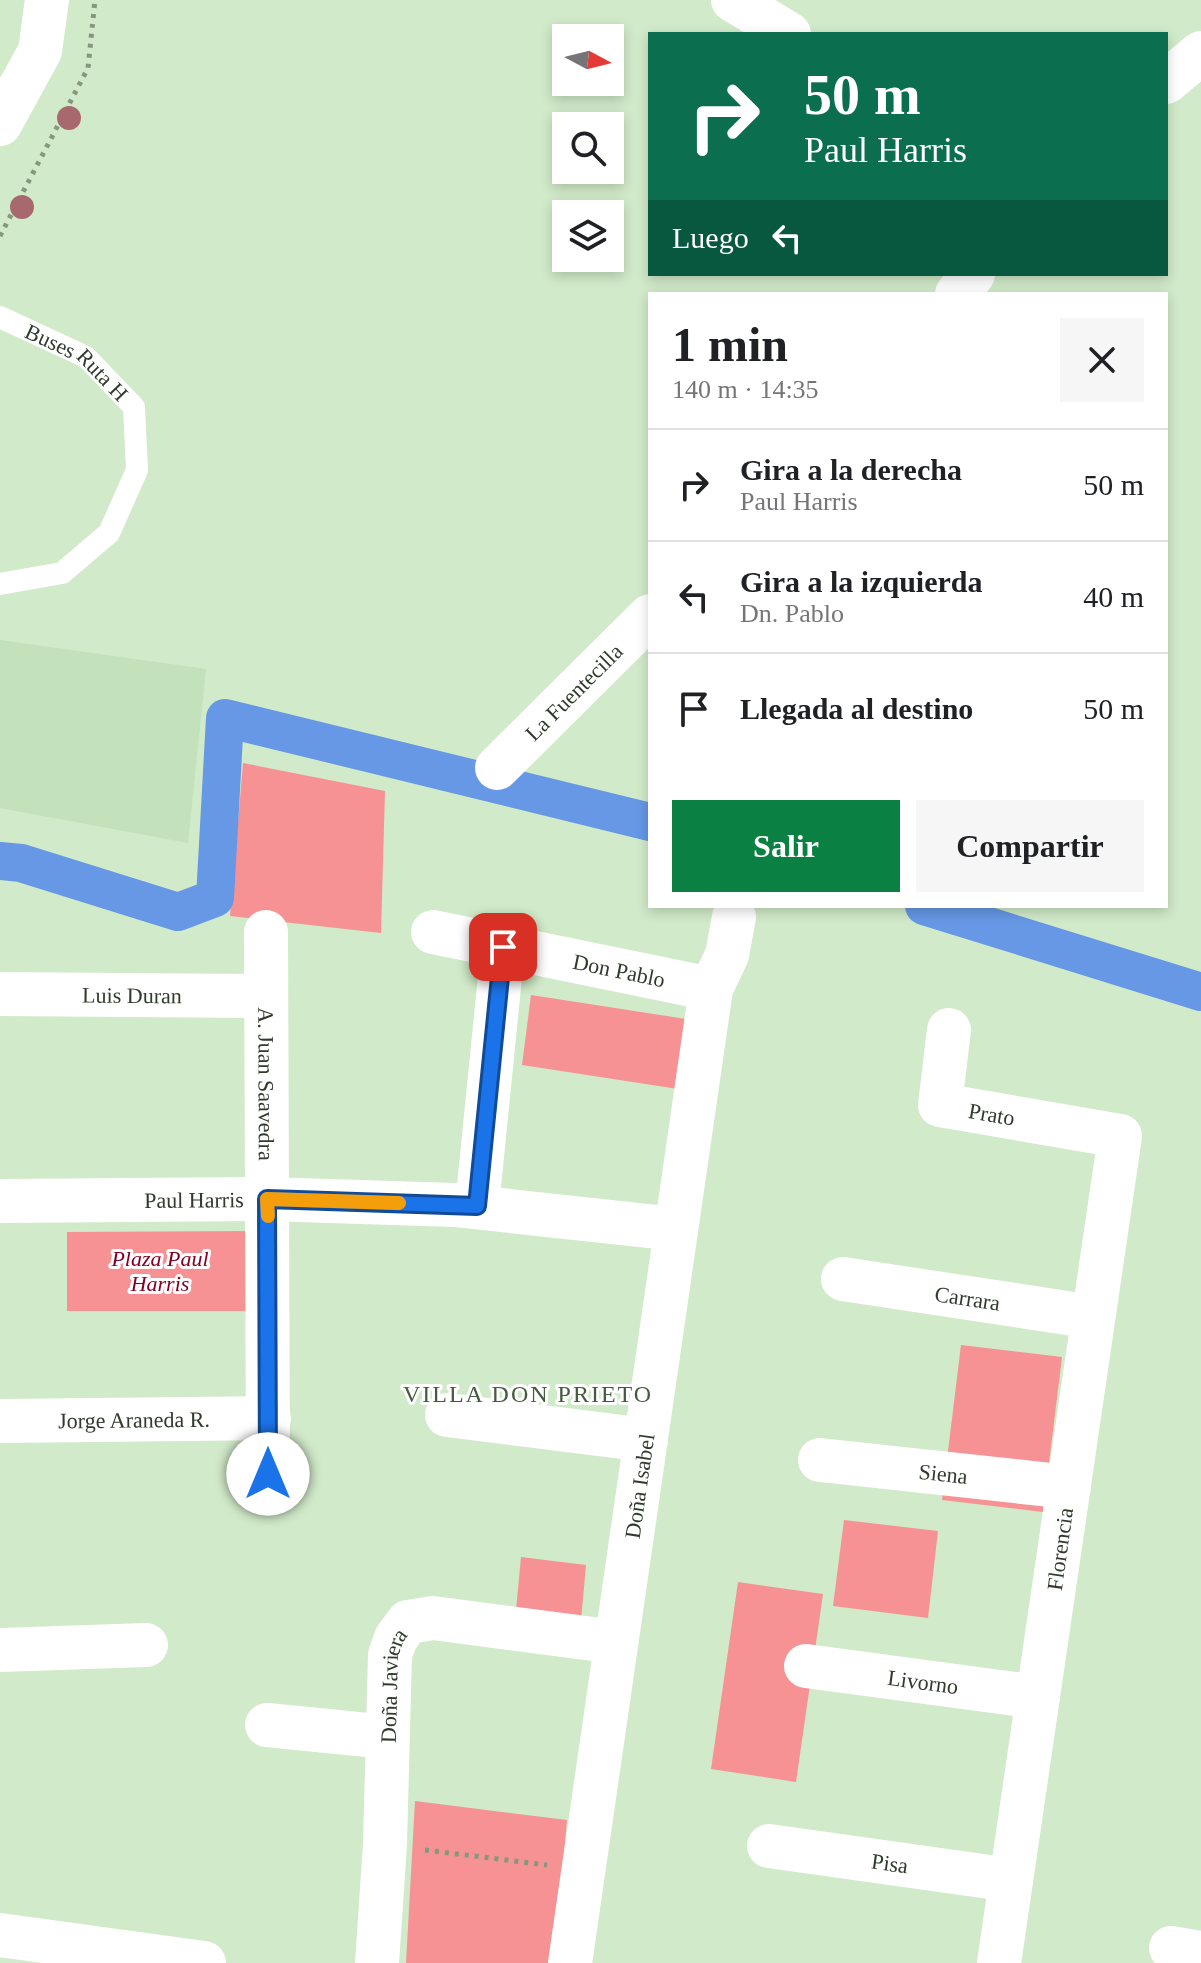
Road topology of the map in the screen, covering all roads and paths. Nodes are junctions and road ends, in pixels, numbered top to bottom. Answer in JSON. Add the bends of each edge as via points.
{"nodes":[{"id":1,"x":47,"y":0,"type":"edge"},
{"id":2,"x":95,"y":0,"type":"edge"},
{"id":3,"x":733,"y":0,"type":"edge"},
{"id":4,"x":786,"y":32,"type":"edge"},
{"id":5,"x":1201,"y":53,"type":"edge"},
{"id":6,"x":1168,"y":80,"type":"edge"},
{"id":7,"x":0,"y":124,"type":"edge"},
{"id":8,"x":0,"y":236,"type":"edge"},
{"id":9,"x":971,"y":276,"type":"edge"},
{"id":10,"x":959,"y":292,"type":"edge"},
{"id":11,"x":0,"y":317,"type":"edge"},
{"id":12,"x":0,"y":584,"type":"edge"},
{"id":13,"x":648,"y":618,"type":"edge"},
{"id":14,"x":497,"y":768,"type":"dead end"},
{"id":15,"x":734,"y":917,"type":"dead end"},
{"id":16,"x":266,"y":932,"type":"dead end"},
{"id":17,"x":433,"y":932,"type":"dead end"},
{"id":18,"x":503,"y":947,"type":"junction"},
{"id":19,"x":711,"y":989,"type":"junction"},
{"id":20,"x":0,"y":994,"type":"edge"},
{"id":21,"x":265,"y":996,"type":"junction"},
{"id":22,"x":949,"y":1030,"type":"dead end"},
{"id":23,"x":1120,"y":1136,"type":"joint"},
{"id":24,"x":267,"y":1199,"type":"junction"},
{"id":25,"x":0,"y":1201,"type":"edge"},
{"id":26,"x":477,"y":1206,"type":"junction"},
{"id":27,"x":676,"y":1229,"type":"junction"},
{"id":28,"x":843,"y":1279,"type":"dead end"},
{"id":29,"x":1093,"y":1317,"type":"junction"},
{"id":30,"x":447,"y":1415,"type":"dead end"},
{"id":31,"x":269,"y":1418,"type":"junction"},
{"id":32,"x":0,"y":1421,"type":"edge"},
{"id":33,"x":646,"y":1440,"type":"junction"},
{"id":34,"x":820,"y":1460,"type":"dead end"},
{"id":35,"x":268,"y":1474,"type":"dead end"},
{"id":36,"x":1069,"y":1487,"type":"junction"},
{"id":37,"x":616,"y":1642,"type":"junction"},
{"id":38,"x":146,"y":1645,"type":"dead end"},
{"id":39,"x":0,"y":1650,"type":"edge"},
{"id":40,"x":806,"y":1666,"type":"dead end"},
{"id":41,"x":1038,"y":1697,"type":"junction"},
{"id":42,"x":267,"y":1725,"type":"dead end"},
{"id":43,"x":388,"y":1737,"type":"junction"},
{"id":44,"x":385,"y":1844,"type":"junction"},
{"id":45,"x":769,"y":1846,"type":"dead end"},
{"id":46,"x":583,"y":1868,"type":"junction"},
{"id":47,"x":1011,"y":1880,"type":"junction"},
{"id":48,"x":0,"y":1935,"type":"edge"},
{"id":49,"x":204,"y":1963,"type":"edge"},
{"id":50,"x":377,"y":1963,"type":"edge"},
{"id":51,"x":570,"y":1963,"type":"edge"},
{"id":52,"x":999,"y":1963,"type":"edge"}],
"edges":[{"from":1,"to":7,"type":"street","via":[[40,51]]},
{"from":2,"to":8,"type":"path","via":[[88,68]]},
{"from":3,"to":4,"type":"street"},
{"from":5,"to":6,"type":"street"},
{"from":9,"to":10,"type":"street"},
{"from":11,"to":12,"type":"lane","name":"Buses Ruta H","via":[[86,357],[134,407],[137,470],[109,533],[62,573]]},
{"from":13,"to":14,"type":"street","name":"La Fuentecilla"},
{"from":15,"to":19,"type":"street","name":"Doña Isabel","via":[[727,955]]},
{"from":16,"to":21,"type":"street","name":"A. Juan Saavedra"},
{"from":17,"to":18,"type":"street","name":"Don Pablo"},
{"from":18,"to":19,"type":"street","name":"Don Pablo"},
{"from":18,"to":26,"type":"street"},
{"from":19,"to":27,"type":"street","name":"Doña Isabel"},
{"from":20,"to":21,"type":"street","name":"Luis Duran"},
{"from":21,"to":24,"type":"street","name":"A. Juan Saavedra"},
{"from":22,"to":23,"type":"street","name":"Prato","via":[[940,1105]]},
{"from":23,"to":29,"type":"street","name":"Florencia"},
{"from":24,"to":25,"type":"street","name":"Paul Harris"},
{"from":24,"to":26,"type":"street","name":"Paul Harris"},
{"from":24,"to":31,"type":"street","name":"A. Juan Saavedra"},
{"from":26,"to":27,"type":"street","name":"Paul Harris"},
{"from":27,"to":33,"type":"street","name":"Doña Isabel"},
{"from":28,"to":29,"type":"street","name":"Carrara"},
{"from":29,"to":36,"type":"street","name":"Florencia"},
{"from":30,"to":33,"type":"street"},
{"from":31,"to":32,"type":"street","name":"Jorge Araneda R."},
{"from":31,"to":35,"type":"street","name":"A. Juan Saavedra"},
{"from":33,"to":37,"type":"street","name":"Doña Isabel"},
{"from":34,"to":36,"type":"street","name":"Siena"},
{"from":36,"to":41,"type":"street","name":"Florencia"},
{"from":37,"to":43,"type":"street","name":"Doña Javiera","via":[[452,1619],[408,1622],[390,1655]]},
{"from":37,"to":46,"type":"street","name":"Doña Isabel"},
{"from":38,"to":39,"type":"street"},
{"from":40,"to":41,"type":"street","name":"Livorno"},
{"from":41,"to":47,"type":"street","name":"Florencia"},
{"from":42,"to":43,"type":"street"},
{"from":43,"to":44,"type":"street","name":"Doña Javiera"},
{"from":44,"to":46,"type":"path"},
{"from":44,"to":50,"type":"street","name":"Doña Javiera"},
{"from":45,"to":47,"type":"street","name":"Pisa"},
{"from":46,"to":51,"type":"street","name":"Doña Isabel"},
{"from":47,"to":52,"type":"street","name":"Florencia"},
{"from":48,"to":49,"type":"street"}]}
